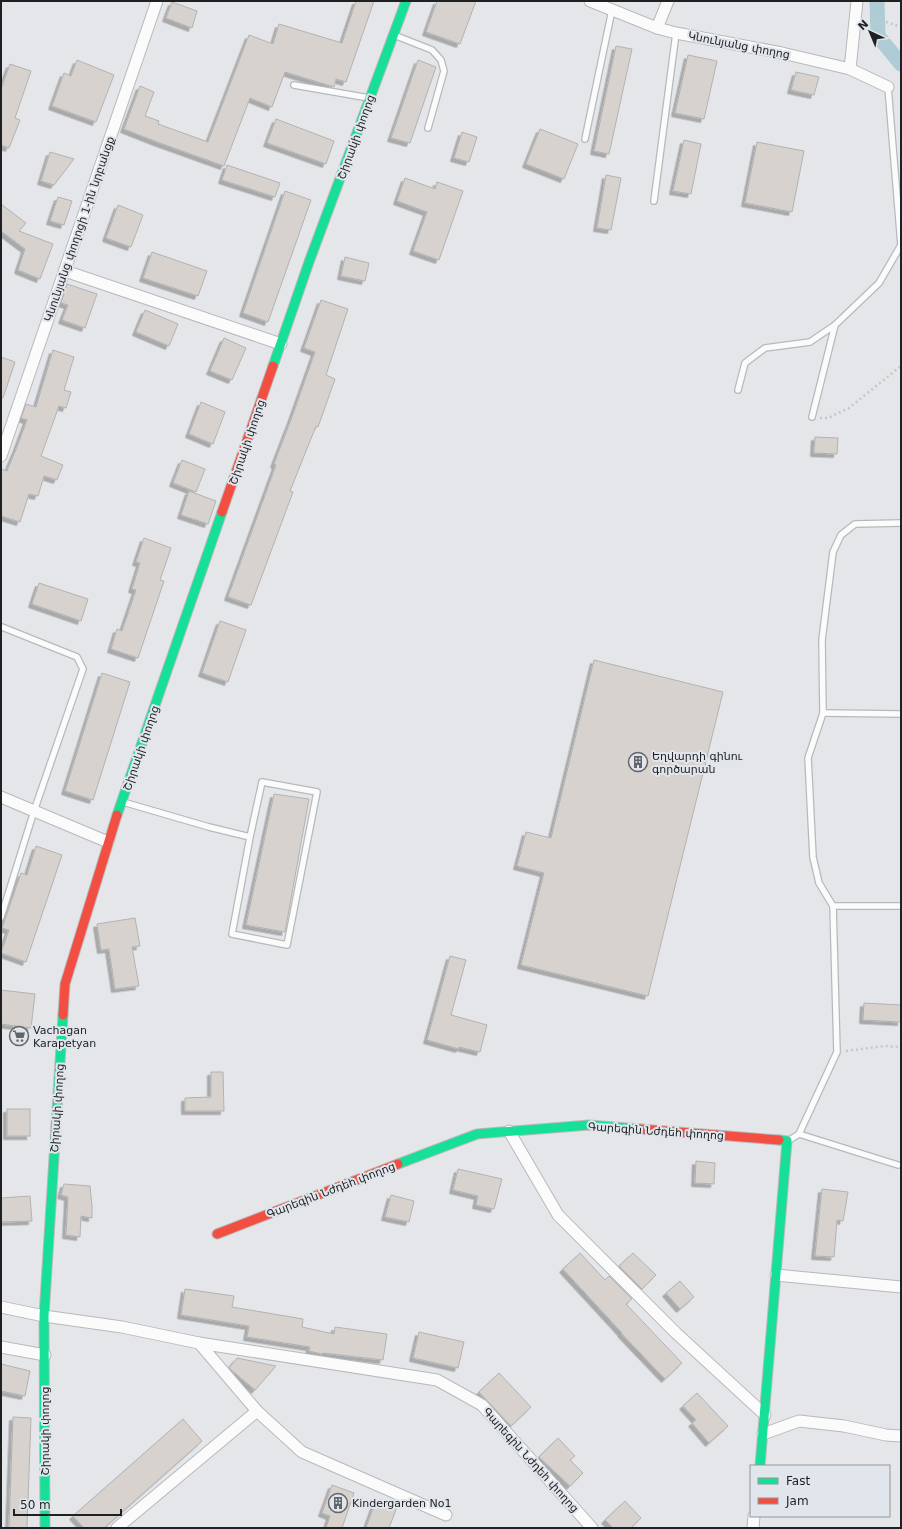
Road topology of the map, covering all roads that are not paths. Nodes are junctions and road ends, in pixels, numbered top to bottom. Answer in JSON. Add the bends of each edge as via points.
{"nodes":[{"id":1,"x":157,"y":1,"type":"edge"},
{"id":2,"x":406,"y":1,"type":"edge"},
{"id":3,"x":590,"y":1,"type":"edge"},
{"id":4,"x":668,"y":1,"type":"edge"},
{"id":5,"x":856,"y":1,"type":"edge"},
{"id":6,"x":612,"y":10,"type":"junction"},
{"id":7,"x":658,"y":28,"type":"junction"},
{"id":8,"x":676,"y":33,"type":"junction"},
{"id":9,"x":394,"y":34,"type":"junction"},
{"id":10,"x":850,"y":69,"type":"junction"},
{"id":11,"x":294,"y":85,"type":"dead end"},
{"id":12,"x":888,"y":87,"type":"joint"},
{"id":13,"x":370,"y":98,"type":"junction"},
{"id":14,"x":428,"y":128,"type":"dead end"},
{"id":15,"x":585,"y":139,"type":"dead end"},
{"id":16,"x":654,"y":201,"type":"dead end"},
{"id":17,"x":900,"y":226,"type":"edge"},
{"id":18,"x":65,"y":271,"type":"junction"},
{"id":19,"x":835,"y":325,"type":"junction"},
{"id":20,"x":281,"y":344,"type":"junction"},
{"id":21,"x":738,"y":390,"type":"dead end"},
{"id":22,"x":812,"y":417,"type":"road end"},
{"id":23,"x":1,"y":456,"type":"edge"},
{"id":24,"x":901,"y":524,"type":"edge"},
{"id":25,"x":1,"y":628,"type":"edge"},
{"id":26,"x":823,"y":713,"type":"junction"},
{"id":27,"x":901,"y":714,"type":"edge"},
{"id":28,"x":1,"y":797,"type":"edge"},
{"id":29,"x":122,"y":802,"type":"junction"},
{"id":30,"x":34,"y":811,"type":"junction"},
{"id":31,"x":250,"y":837,"type":"junction"},
{"id":32,"x":108,"y":842,"type":"junction"},
{"id":33,"x":833,"y":906,"type":"junction"},
{"id":34,"x":901,"y":906,"type":"edge"},
{"id":35,"x":1,"y":917,"type":"edge"},
{"id":36,"x":509,"y":1131,"type":"junction"},
{"id":37,"x":799,"y":1134,"type":"junction"},
{"id":38,"x":787,"y":1141,"type":"junction"},
{"id":39,"x":898,"y":1164,"type":"dead end"},
{"id":40,"x":217,"y":1234,"type":"dead end"},
{"id":41,"x":776,"y":1275,"type":"junction"},
{"id":42,"x":901,"y":1287,"type":"edge"},
{"id":43,"x":1,"y":1307,"type":"edge"},
{"id":44,"x":44,"y":1316,"type":"junction"},
{"id":45,"x":198,"y":1343,"type":"junction"},
{"id":46,"x":1,"y":1347,"type":"edge"},
{"id":47,"x":45,"y":1355,"type":"junction"},
{"id":48,"x":257,"y":1411,"type":"junction"},
{"id":49,"x":765,"y":1415,"type":"junction"},
{"id":50,"x":763,"y":1434,"type":"junction"},
{"id":51,"x":901,"y":1436,"type":"edge"},
{"id":52,"x":760,"y":1465,"type":"edge"},
{"id":53,"x":446,"y":1515,"type":"dead end"},
{"id":54,"x":754,"y":1517,"type":"edge"},
{"id":55,"x":45,"y":1528,"type":"edge"},
{"id":56,"x":117,"y":1528,"type":"edge"},
{"id":57,"x":592,"y":1528,"type":"edge"},
{"id":58,"x":753,"y":1528,"type":"edge"}],
"edges":[{"from":1,"to":18,"type":"street","name":"Կնունյանց փողոցի 1-ին նրբանցք"},
{"from":2,"to":9,"type":"street","name":"Շիրակի փողոց"},
{"from":3,"to":6,"type":"street","name":"Կնունյանց փողոց"},
{"from":4,"to":7,"type":"street"},
{"from":5,"to":10,"type":"street"},
{"from":6,"to":7,"type":"street","name":"Կնունյանց փողոց"},
{"from":6,"to":15,"type":"lane"},
{"from":7,"to":8,"type":"street","name":"Կնունյանց փողոց"},
{"from":8,"to":10,"type":"street","name":"Կնունյանց փողոց"},
{"from":8,"to":16,"type":"lane"},
{"from":9,"to":13,"type":"street","name":"Շիրակի փողոց"},
{"from":9,"to":14,"type":"lane","via":[[432,50],[441,60],[444,71]]},
{"from":10,"to":12,"type":"street","name":"Կնունյանց փողոց"},
{"from":11,"to":13,"type":"lane"},
{"from":12,"to":17,"type":"lane"},
{"from":13,"to":20,"type":"street","name":"Շիրակի փողոց"},
{"from":17,"to":19,"type":"lane","via":[[901,245],[879,283]]},
{"from":18,"to":20,"type":"street"},
{"from":18,"to":23,"type":"street","name":"Կնունյանց փողոցի 1-ին նրբանցք"},
{"from":19,"to":21,"type":"lane","via":[[810,342],[765,348],[745,362]]},
{"from":19,"to":22,"type":"lane"},
{"from":20,"to":29,"type":"street","name":"Շիրակի փողոց"},
{"from":24,"to":26,"type":"lane","via":[[855,524],[841,535],[833,552],[822,640]]},
{"from":25,"to":30,"type":"lane","via":[[77,657],[83,669]]},
{"from":26,"to":27,"type":"lane"},
{"from":26,"to":33,"type":"lane","via":[[808,758],[808,773],[813,857],[819,883]]},
{"from":28,"to":30,"type":"street"},
{"from":29,"to":31,"type":"lane"},
{"from":29,"to":32,"type":"street","name":"Շիրակի փողոց"},
{"from":30,"to":32,"type":"street"},
{"from":30,"to":35,"type":"lane"},
{"from":31,"to":31,"type":"lane","via":[[262,782],[317,792],[287,945],[232,934]]},
{"from":32,"to":44,"type":"street","name":"Շիրակի փողոց","via":[[65,984]]},
{"from":33,"to":34,"type":"lane"},
{"from":33,"to":37,"type":"lane","via":[[837,1052]]},
{"from":36,"to":38,"type":"street","name":"Գարեգին Նժդեհ փողոց","via":[[589,1125]]},
{"from":36,"to":40,"type":"street","name":"Գարեգին Նժդեհ փողոց","via":[[477,1134]]},
{"from":36,"to":49,"type":"street","via":[[558,1215],[676,1333]]},
{"from":37,"to":38,"type":"lane"},
{"from":37,"to":39,"type":"lane"},
{"from":38,"to":41,"type":"street"},
{"from":41,"to":42,"type":"street"},
{"from":41,"to":49,"type":"street"},
{"from":43,"to":44,"type":"street","name":"Գարեգին Նժդեհ փողոց"},
{"from":44,"to":45,"type":"street","name":"Գարեգին Նժդեհ փողոց","via":[[122,1327]]},
{"from":44,"to":47,"type":"street","name":"Շիրակի փողոց"},
{"from":45,"to":48,"type":"street"},
{"from":45,"to":57,"type":"street","name":"Գարեգին Նժդեհ փողոց","via":[[437,1380],[482,1405]]},
{"from":46,"to":47,"type":"street"},
{"from":47,"to":55,"type":"street","name":"Շիրակի փողոց"},
{"from":48,"to":53,"type":"street","via":[[302,1452]]},
{"from":48,"to":56,"type":"street"},
{"from":49,"to":50,"type":"street"},
{"from":50,"to":51,"type":"street","via":[[799,1421]]},
{"from":50,"to":52,"type":"street"},
{"from":54,"to":58,"type":"street"}]}
